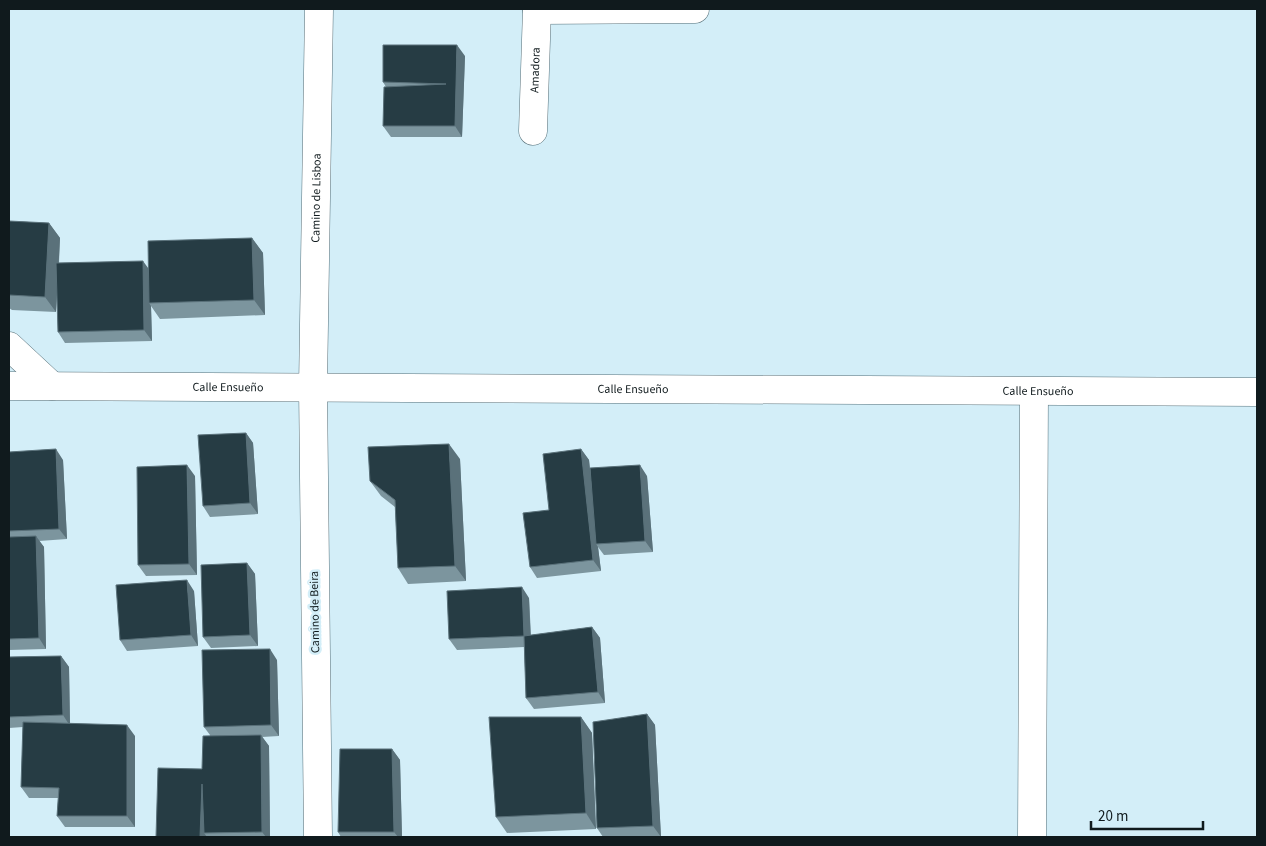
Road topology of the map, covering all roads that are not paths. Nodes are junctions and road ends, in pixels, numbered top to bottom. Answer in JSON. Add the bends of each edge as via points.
{"nodes":[{"id":1,"x":318,"y":9,"type":"edge"},
{"id":2,"x":695,"y":9,"type":"edge"},
{"id":3,"x":537,"y":10,"type":"edge"},
{"id":4,"x":533,"y":131,"type":"dead end"},
{"id":5,"x":9,"y":346,"type":"edge"},
{"id":6,"x":9,"y":386,"type":"edge"},
{"id":7,"x":52,"y":386,"type":"junction"},
{"id":8,"x":313,"y":388,"type":"junction"},
{"id":9,"x":1034,"y":392,"type":"junction"},
{"id":10,"x":1257,"y":392,"type":"edge"},
{"id":11,"x":318,"y":837,"type":"edge"},
{"id":12,"x":1032,"y":837,"type":"edge"}],
"edges":[{"from":1,"to":8,"type":"street","name":"Camino de Lisboa"},
{"from":2,"to":3,"type":"street"},
{"from":3,"to":4,"type":"street","name":"Amadora"},
{"from":5,"to":7,"type":"street"},
{"from":6,"to":7,"type":"street","name":"Calle Ensueño"},
{"from":7,"to":8,"type":"street","name":"Calle Ensueño"},
{"from":8,"to":9,"type":"street","name":"Calle Ensueño"},
{"from":8,"to":11,"type":"street","name":"Camino de Beira"},
{"from":9,"to":10,"type":"street","name":"Calle Ensueño"},
{"from":9,"to":12,"type":"street"}]}
